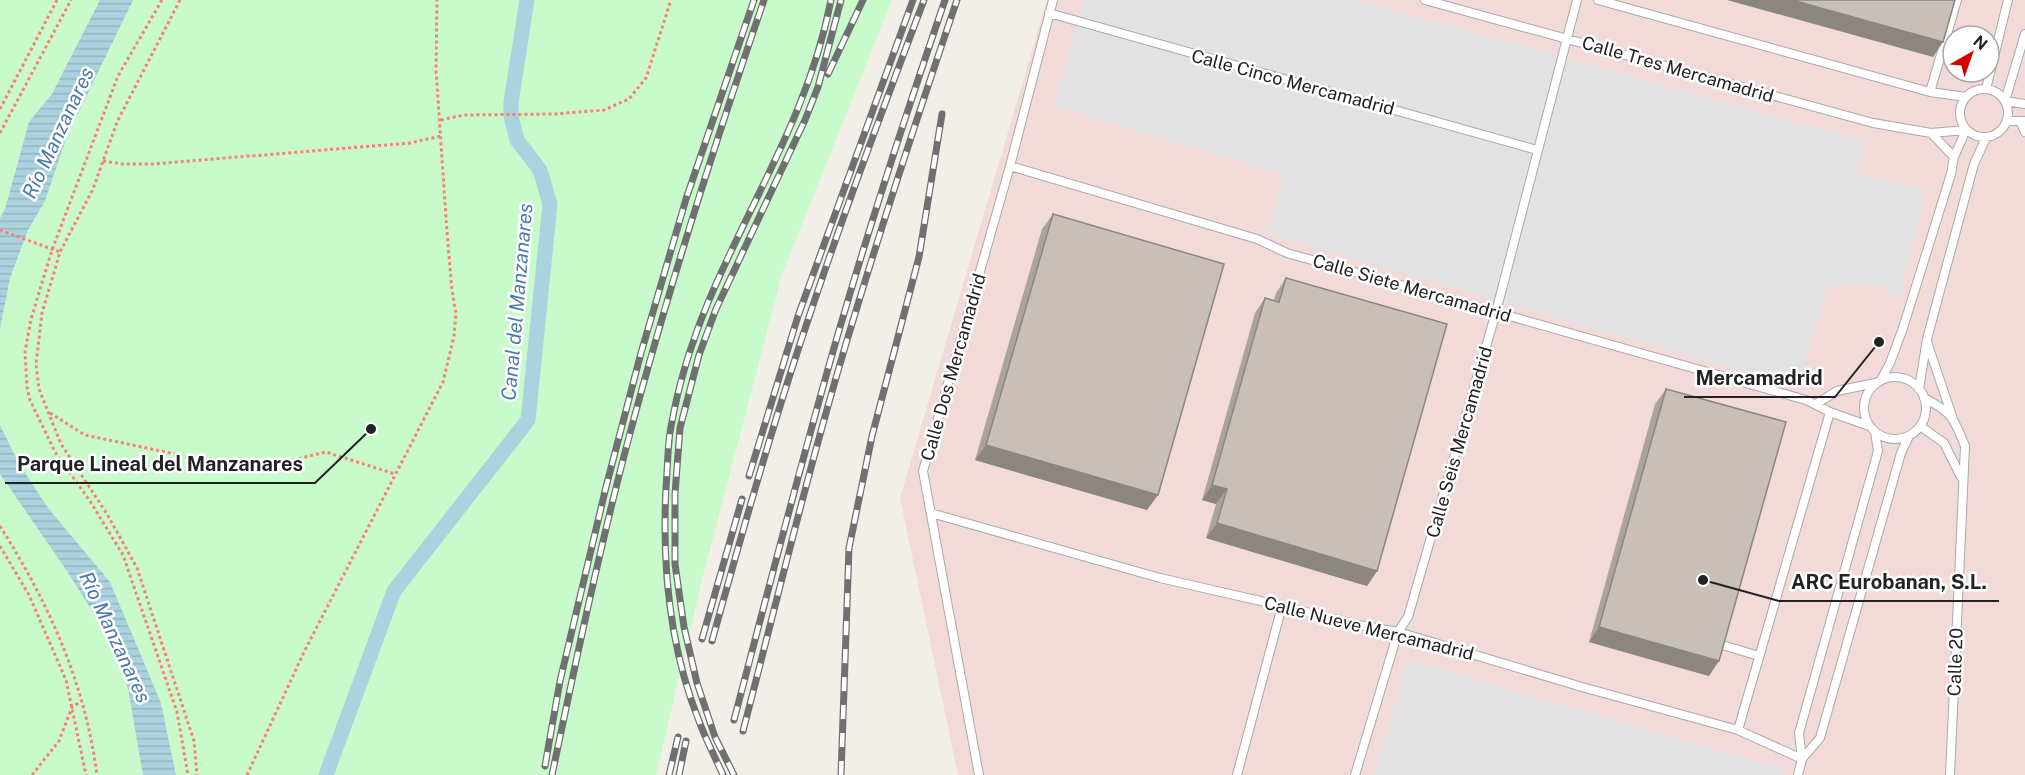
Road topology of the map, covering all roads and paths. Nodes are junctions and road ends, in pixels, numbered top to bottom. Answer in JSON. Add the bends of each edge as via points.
{"nodes":[{"id":1,"x":57,"y":0,"type":"edge"},
{"id":2,"x":71,"y":0,"type":"edge"},
{"id":3,"x":162,"y":0,"type":"edge"},
{"id":4,"x":180,"y":0,"type":"edge"},
{"id":5,"x":437,"y":0,"type":"edge"},
{"id":6,"x":671,"y":0,"type":"edge"},
{"id":7,"x":1053,"y":0,"type":"edge"},
{"id":8,"x":1425,"y":0,"type":"edge"},
{"id":9,"x":1576,"y":0,"type":"edge"},
{"id":10,"x":1598,"y":0,"type":"edge"},
{"id":11,"x":1957,"y":0,"type":"edge"},
{"id":12,"x":2008,"y":0,"type":"edge"},
{"id":13,"x":1049,"y":13,"type":"junction"},
{"id":14,"x":2025,"y":34,"type":"edge"},
{"id":15,"x":1567,"y":38,"type":"junction"},
{"id":16,"x":1986,"y":89,"type":"junction"},
{"id":17,"x":1930,"y":92,"type":"junction"},
{"id":18,"x":1966,"y":97,"type":"junction"},
{"id":19,"x":2005,"y":100,"type":"junction"},
{"id":20,"x":2025,"y":105,"type":"edge"},
{"id":21,"x":0,"y":109,"type":"edge"},
{"id":22,"x":441,"y":120,"type":"junction"},
{"id":23,"x":2022,"y":121,"type":"edge"},
{"id":24,"x":2007,"y":122,"type":"junction"},
{"id":25,"x":1966,"y":130,"type":"junction"},
{"id":26,"x":2025,"y":132,"type":"edge"},
{"id":27,"x":0,"y":133,"type":"edge"},
{"id":28,"x":1931,"y":133,"type":"junction"},
{"id":29,"x":441,"y":136,"type":"junction"},
{"id":30,"x":1986,"y":138,"type":"junction"},
{"id":31,"x":1537,"y":150,"type":"junction"},
{"id":32,"x":1954,"y":158,"type":"junction"},
{"id":33,"x":103,"y":161,"type":"junction"},
{"id":34,"x":1010,"y":166,"type":"junction"},
{"id":35,"x":0,"y":230,"type":"edge"},
{"id":36,"x":52,"y":249,"type":"junction"},
{"id":37,"x":60,"y":252,"type":"junction"},
{"id":38,"x":1496,"y":312,"type":"junction"},
{"id":39,"x":1927,"y":339,"type":"junction"},
{"id":40,"x":1879,"y":381,"type":"junction"},
{"id":41,"x":1919,"y":389,"type":"junction"},
{"id":42,"x":1924,"y":398,"type":"junction"},
{"id":43,"x":1816,"y":404,"type":"junction"},
{"id":44,"x":49,"y":412,"type":"junction"},
{"id":45,"x":1830,"y":412,"type":"junction"},
{"id":46,"x":1953,"y":417,"type":"junction"},
{"id":47,"x":1869,"y":426,"type":"junction"},
{"id":48,"x":1920,"y":426,"type":"junction"},
{"id":49,"x":1875,"y":432,"type":"junction"},
{"id":50,"x":1909,"y":435,"type":"junction"},
{"id":51,"x":395,"y":474,"type":"junction"},
{"id":52,"x":1962,"y":478,"type":"junction"},
{"id":53,"x":931,"y":513,"type":"junction"},
{"id":54,"x":0,"y":526,"type":"edge"},
{"id":55,"x":0,"y":546,"type":"edge"},
{"id":56,"x":1282,"y":606,"type":"junction"},
{"id":57,"x":1398,"y":632,"type":"junction"},
{"id":58,"x":1719,"y":644,"type":"edge"},
{"id":59,"x":1759,"y":656,"type":"junction"},
{"id":60,"x":82,"y":701,"type":"junction"},
{"id":61,"x":72,"y":707,"type":"junction"},
{"id":62,"x":1738,"y":730,"type":"junction"},
{"id":63,"x":1802,"y":759,"type":"junction"},
{"id":64,"x":32,"y":775,"type":"edge"},
{"id":65,"x":86,"y":775,"type":"edge"},
{"id":66,"x":97,"y":775,"type":"edge"},
{"id":67,"x":188,"y":775,"type":"edge"},
{"id":68,"x":197,"y":775,"type":"edge"},
{"id":69,"x":247,"y":775,"type":"edge"},
{"id":70,"x":980,"y":775,"type":"edge"},
{"id":71,"x":1237,"y":775,"type":"edge"},
{"id":72,"x":1355,"y":775,"type":"edge"},
{"id":73,"x":1798,"y":775,"type":"edge"},
{"id":74,"x":1950,"y":775,"type":"edge"}],
"edges":[{"from":1,"to":21,"type":"path"},
{"from":2,"to":27,"type":"path"},
{"from":3,"to":36,"type":"path","via":[[118,76]]},
{"from":4,"to":33,"type":"path","via":[[117,122]]},
{"from":5,"to":22,"type":"path","via":[[436,70]]},
{"from":6,"to":22,"type":"path","via":[[646,78],[629,99],[604,110],[464,115]]},
{"from":7,"to":13,"type":"lane","name":"Calle Dos Mercamadrid"},
{"from":8,"to":15,"type":"lane","name":"Calle Tres Mercamadrid"},
{"from":9,"to":15,"type":"lane","name":"Calle Seis Mercamadrid"},
{"from":10,"to":17,"type":"lane"},
{"from":11,"to":17,"type":"lane"},
{"from":12,"to":16,"type":"lane"},
{"from":13,"to":31,"type":"lane","name":"Calle Cinco Mercamadrid"},
{"from":13,"to":34,"type":"lane","name":"Calle Dos Mercamadrid"},
{"from":14,"to":19,"type":"lane"},
{"from":15,"to":28,"type":"lane","name":"Calle Tres Mercamadrid","via":[[1873,123]]},
{"from":15,"to":31,"type":"lane","name":"Calle Seis Mercamadrid"},
{"from":16,"to":18,"type":"lane"},
{"from":16,"to":19,"type":"lane"},
{"from":17,"to":18,"type":"lane"},
{"from":18,"to":25,"type":"lane","via":[[1960,110]]},
{"from":19,"to":20,"type":"lane"},
{"from":19,"to":24,"type":"lane"},
{"from":22,"to":29,"type":"path"},
{"from":23,"to":24,"type":"lane"},
{"from":23,"to":26,"type":"lane"},
{"from":24,"to":30,"type":"lane","via":[[1999,133]]},
{"from":25,"to":28,"type":"lane","name":"Calle Tres Mercamadrid"},
{"from":25,"to":30,"type":"lane"},
{"from":25,"to":32,"type":"lane"},
{"from":28,"to":32,"type":"lane"},
{"from":29,"to":33,"type":"path","via":[[410,143],[153,164]]},
{"from":29,"to":51,"type":"path","via":[[456,313],[454,336],[443,382]]},
{"from":30,"to":39,"type":"lane","via":[[1974,164]]},
{"from":31,"to":38,"type":"lane","name":"Calle Seis Mercamadrid"},
{"from":32,"to":40,"type":"lane","via":[[1903,328]]},
{"from":33,"to":37,"type":"path"},
{"from":34,"to":38,"type":"lane","name":"Calle Siete Mercamadrid","via":[[1257,239],[1287,253]]},
{"from":34,"to":53,"type":"lane","name":"Calle Dos Mercamadrid","via":[[923,471]]},
{"from":35,"to":36,"type":"path"},
{"from":36,"to":37,"type":"path"},
{"from":36,"to":67,"type":"path","via":[[31,319],[26,352],[30,400],[56,452],[123,555],[177,712]]},
{"from":37,"to":44,"type":"path","via":[[42,313],[36,364],[39,389]]},
{"from":38,"to":43,"type":"lane","name":"Calle Siete Mercamadrid"},
{"from":38,"to":57,"type":"lane","name":"Calle Seis Mercamadrid","via":[[1408,617]]},
{"from":39,"to":41,"type":"lane"},
{"from":39,"to":46,"type":"lane","name":"Calle 20"},
{"from":40,"to":41,"type":"lane","via":[[1904,378]]},
{"from":40,"to":43,"type":"lane","via":[[1837,391]]},
{"from":40,"to":47,"type":"lane","via":[[1864,403]]},
{"from":41,"to":42,"type":"lane"},
{"from":42,"to":46,"type":"lane"},
{"from":42,"to":48,"type":"lane"},
{"from":43,"to":45,"type":"lane","name":"Calle Siete Mercamadrid"},
{"from":44,"to":51,"type":"path","via":[[86,435],[189,457],[276,464],[326,452]]},
{"from":44,"to":68,"type":"path","via":[[61,444],[138,568],[194,741]]},
{"from":45,"to":47,"type":"lane","name":"Calle Siete Mercamadrid"},
{"from":45,"to":59,"type":"lane"},
{"from":46,"to":52,"type":"lane","name":"Calle 20","via":[[1965,446]]},
{"from":47,"to":49,"type":"lane"},
{"from":48,"to":50,"type":"lane"},
{"from":48,"to":52,"type":"lane","via":[[1944,443]]},
{"from":49,"to":50,"type":"lane","via":[[1892,439]]},
{"from":49,"to":63,"type":"lane","via":[[1878,451],[1799,733]]},
{"from":50,"to":63,"type":"lane","via":[[1820,738]]},
{"from":51,"to":69,"type":"path","via":[[310,640]]},
{"from":52,"to":74,"type":"lane","name":"Calle 20"},
{"from":53,"to":56,"type":"lane","name":"Calle Nueve Mercamadrid","via":[[1160,578]]},
{"from":53,"to":70,"type":"lane","name":"Calle Dos Mercamadrid"},
{"from":54,"to":60,"type":"path","via":[[47,609]]},
{"from":55,"to":61,"type":"path","via":[[29,595],[66,680]]},
{"from":56,"to":57,"type":"lane","name":"Calle Nueve Mercamadrid"},
{"from":56,"to":71,"type":"lane"},
{"from":57,"to":62,"type":"lane","name":"Calle Nueve Mercamadrid"},
{"from":57,"to":72,"type":"lane","name":"Calle Seis Mercamadrid"},
{"from":58,"to":59,"type":"lane"},
{"from":59,"to":62,"type":"lane"},
{"from":60,"to":61,"type":"path"},
{"from":60,"to":66,"type":"path"},
{"from":61,"to":64,"type":"path","via":[[59,741]]},
{"from":61,"to":65,"type":"path"},
{"from":62,"to":63,"type":"lane","name":"Calle Nueve Mercamadrid"},
{"from":63,"to":73,"type":"lane"}]}
